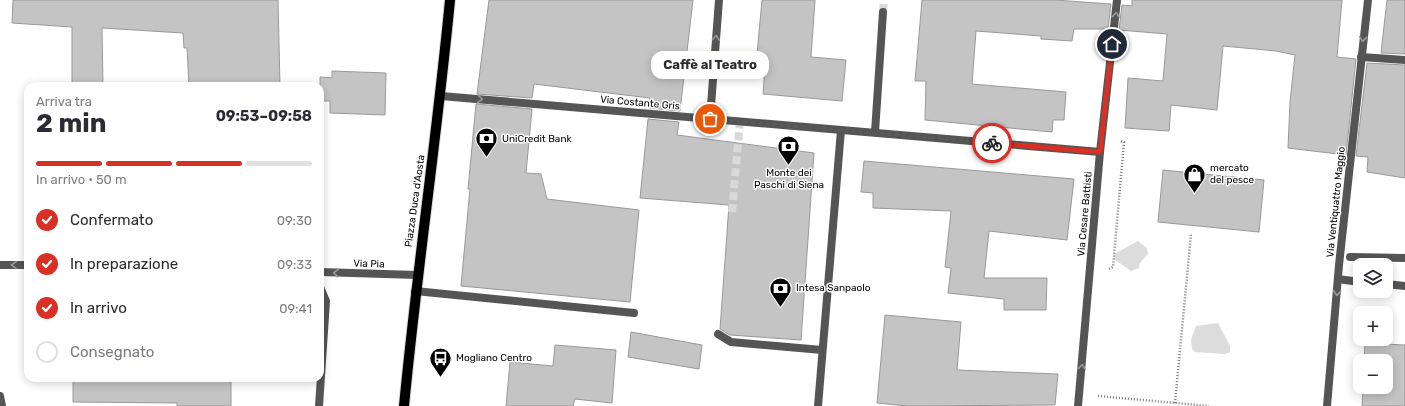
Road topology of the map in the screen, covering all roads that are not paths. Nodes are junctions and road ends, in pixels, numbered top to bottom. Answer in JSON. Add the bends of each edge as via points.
{"nodes":[{"id":1,"x":450,"y":0,"type":"edge"},
{"id":2,"x":719,"y":0,"type":"edge"},
{"id":3,"x":1117,"y":0,"type":"edge"},
{"id":4,"x":1368,"y":0,"type":"edge"},
{"id":5,"x":883,"y":12,"type":"tunnel mouth"},
{"id":6,"x":1361,"y":57,"type":"junction"},
{"id":7,"x":1405,"y":60,"type":"edge"},
{"id":8,"x":441,"y":96,"type":"junction"},
{"id":9,"x":710,"y":119,"type":"junction"},
{"id":10,"x":841,"y":130,"type":"junction"},
{"id":11,"x":875,"y":132,"type":"junction"},
{"id":12,"x":1100,"y":152,"type":"junction"},
{"id":13,"x":1350,"y":257,"type":"dead end"},
{"id":14,"x":1405,"y":258,"type":"edge"},
{"id":15,"x":0,"y":265,"type":"edge"},
{"id":16,"x":24,"y":266,"type":"edge"},
{"id":17,"x":324,"y":272,"type":"edge"},
{"id":18,"x":417,"y":275,"type":"junction"},
{"id":19,"x":1338,"y":279,"type":"junction"},
{"id":20,"x":1353,"y":281,"type":"edge"},
{"id":21,"x":1393,"y":285,"type":"edge"},
{"id":22,"x":1405,"y":286,"type":"edge"},
{"id":23,"x":415,"y":291,"type":"junction"},
{"id":24,"x":324,"y":296,"type":"edge"},
{"id":25,"x":634,"y":313,"type":"dead end"},
{"id":26,"x":324,"y":331,"type":"edge"},
{"id":27,"x":718,"y":334,"type":"dead end"},
{"id":28,"x":822,"y":350,"type":"junction"},
{"id":29,"x":321,"y":382,"type":"edge"},
{"id":30,"x":0,"y":396,"type":"edge"},
{"id":31,"x":2,"y":406,"type":"edge"},
{"id":32,"x":319,"y":406,"type":"edge"},
{"id":33,"x":404,"y":406,"type":"edge"},
{"id":34,"x":818,"y":406,"type":"edge"},
{"id":35,"x":1078,"y":406,"type":"edge"},
{"id":36,"x":1327,"y":406,"type":"edge"}],
"edges":[{"from":1,"to":8,"type":"main road","name":"Piazza Duca d'Aosta"},
{"from":9,"to":2,"type":"street","one_way":true},
{"from":12,"to":3,"type":"street","name":"Via Cesare Battisti","one_way":true},
{"from":4,"to":6,"type":"street","name":"Via Ventiquattro Maggio","one_way":true},
{"from":5,"to":11,"type":"street"},
{"from":6,"to":7,"type":"street"},
{"from":6,"to":19,"type":"street","name":"Via Ventiquattro Maggio"},
{"from":8,"to":9,"type":"street","name":"Via Costante Gris","one_way":true},
{"from":8,"to":18,"type":"main road","name":"Piazza Duca d'Aosta"},
{"from":9,"to":10,"type":"street","name":"Via Costante Gris"},
{"from":10,"to":11,"type":"street","name":"Via Costante Gris"},
{"from":10,"to":28,"type":"street"},
{"from":11,"to":12,"type":"street","name":"Via Costante Gris"},
{"from":35,"to":12,"type":"street","name":"Via Cesare Battisti","one_way":true},
{"from":13,"to":14,"type":"street"},
{"from":16,"to":15,"type":"street","one_way":true},
{"from":18,"to":17,"type":"street","name":"Via Pia","one_way":true},
{"from":18,"to":23,"type":"main road","name":"Piazza Duca d'Aosta"},
{"from":19,"to":20,"type":"street"},
{"from":19,"to":36,"type":"street","name":"Via Ventiquattro Maggio","one_way":true},
{"from":21,"to":22,"type":"street"},
{"from":23,"to":25,"type":"street"},
{"from":23,"to":33,"type":"main road","name":"Piazza Duca d'Aosta"},
{"from":24,"to":26,"type":"street"},
{"from":27,"to":28,"type":"street","via":[[731,342]]},
{"from":28,"to":34,"type":"street"},
{"from":29,"to":32,"type":"street"},
{"from":30,"to":31,"type":"street"}]}
